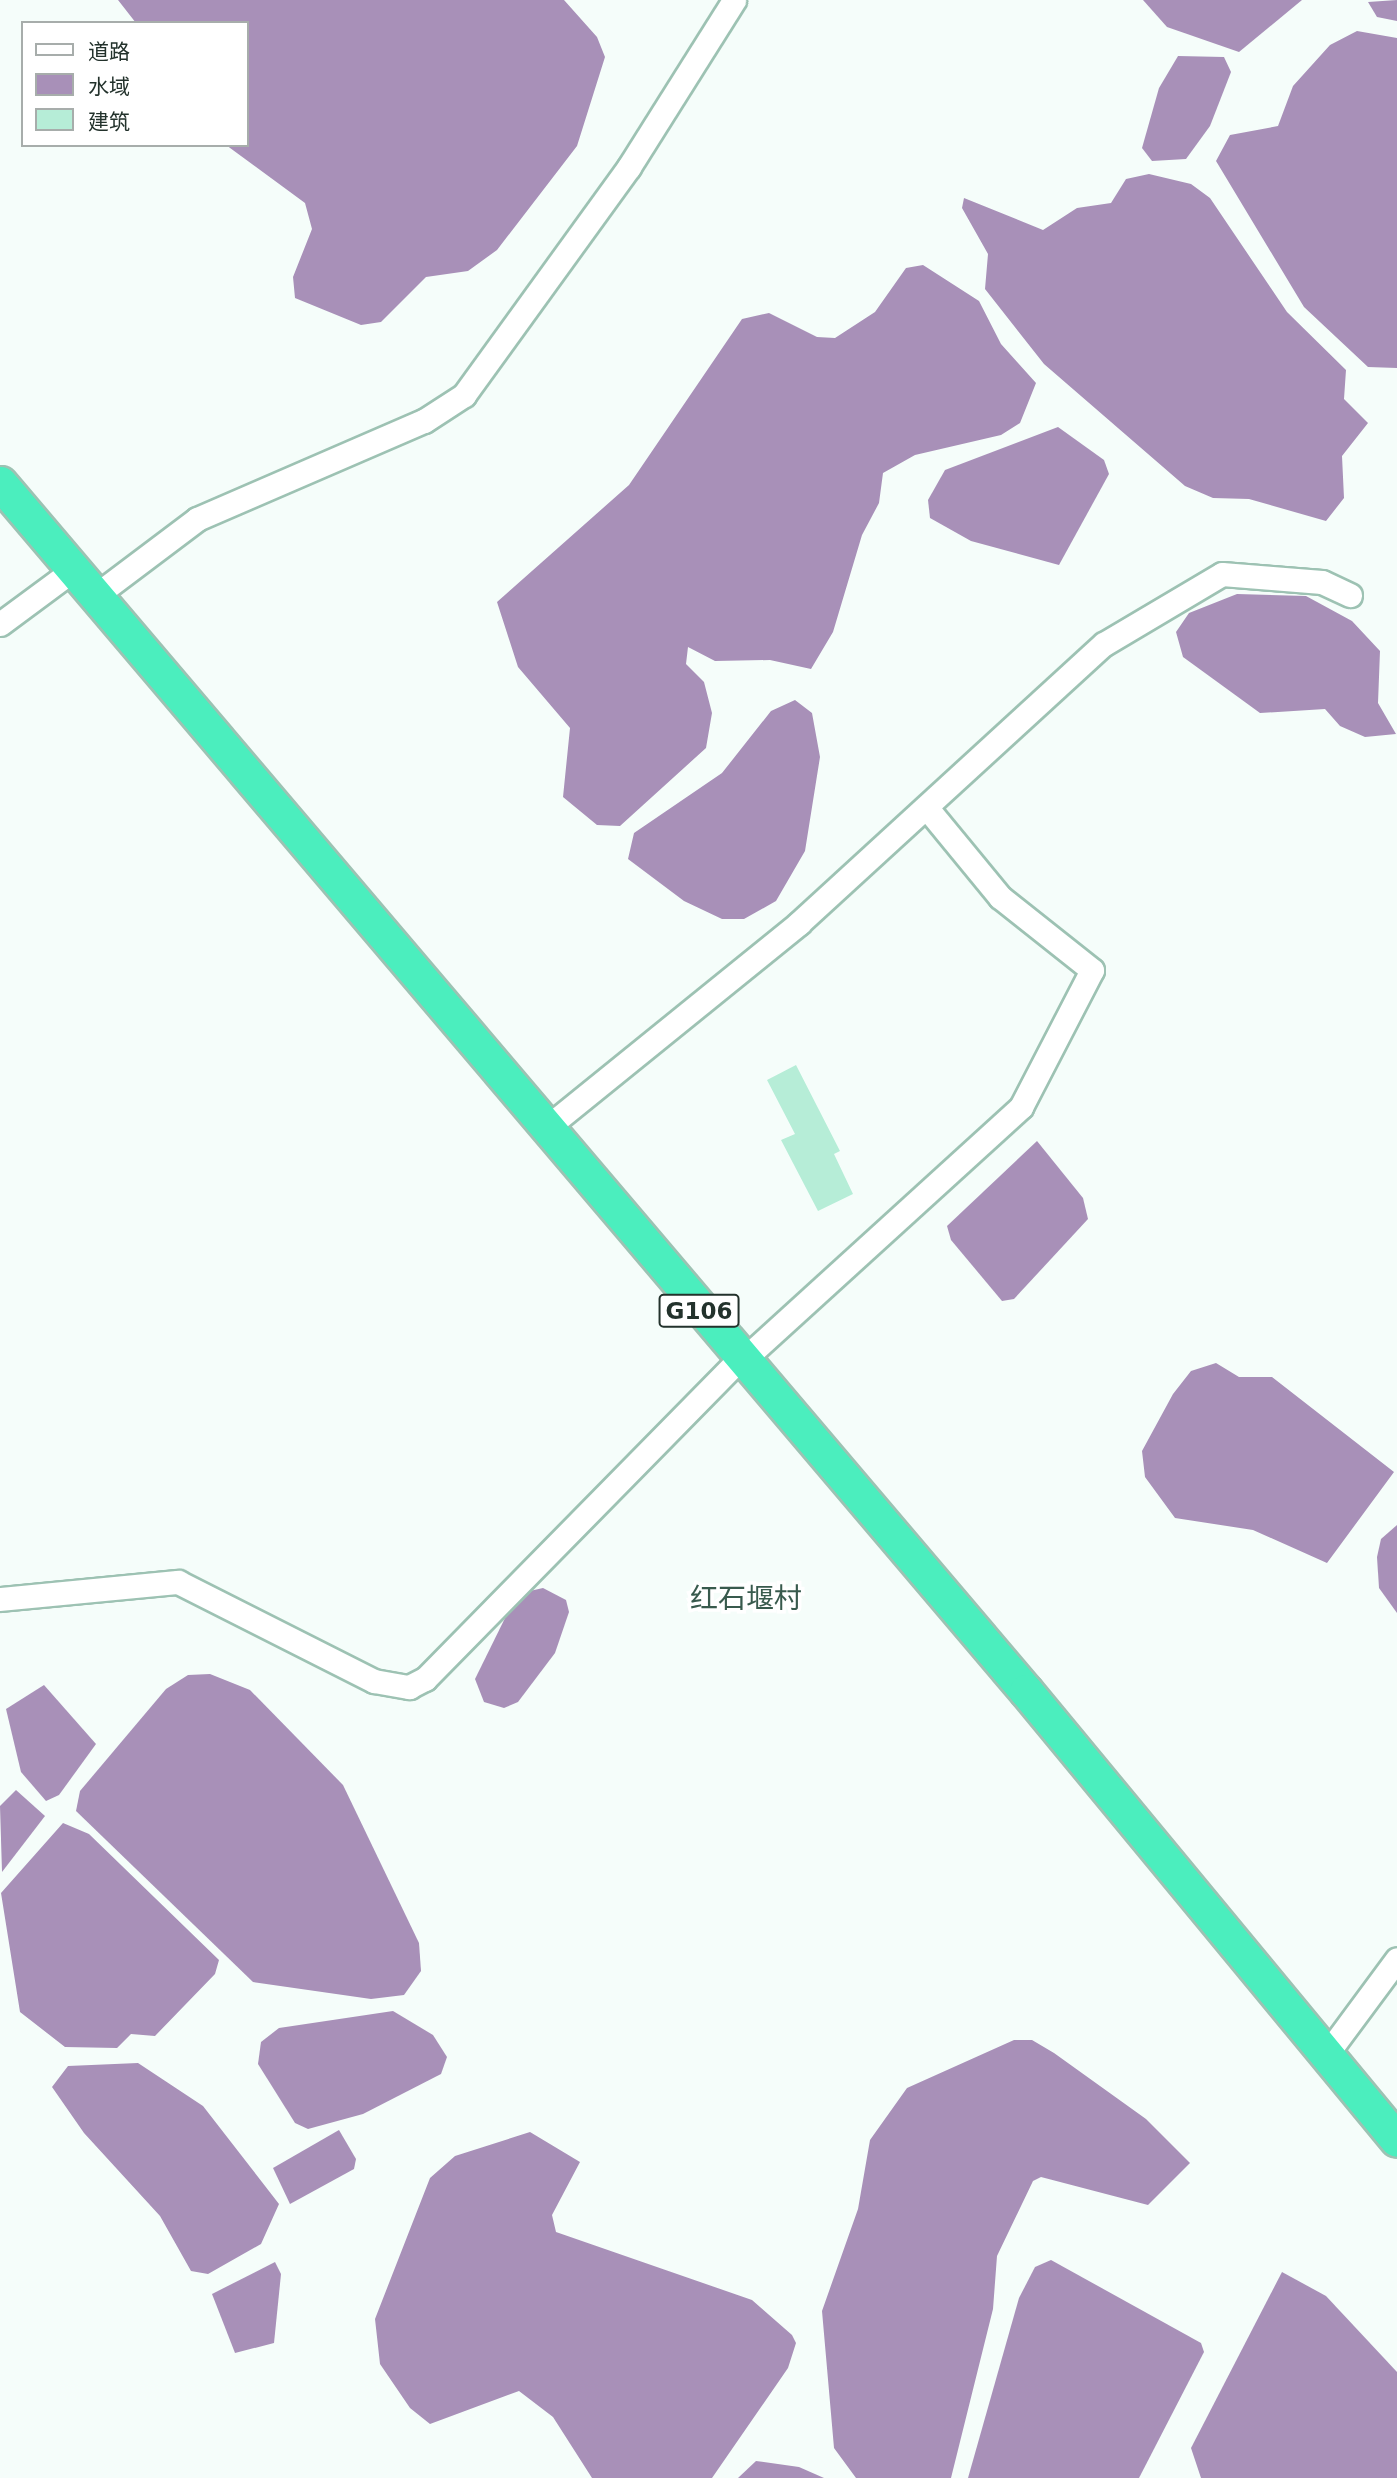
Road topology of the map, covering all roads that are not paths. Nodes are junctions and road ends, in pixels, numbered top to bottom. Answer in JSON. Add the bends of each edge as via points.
{"nodes":[{"id":1,"x":734,"y":0,"type":"edge"},
{"id":2,"x":0,"y":484,"type":"edge"},
{"id":3,"x":73,"y":570,"type":"junction"},
{"id":4,"x":1350,"y":595,"type":"dead end"},
{"id":5,"x":95,"y":596,"type":"junction"},
{"id":6,"x":0,"y":624,"type":"edge"},
{"id":7,"x":927,"y":808,"type":"junction"},
{"id":8,"x":545,"y":1129,"type":"junction"},
{"id":9,"x":741,"y":1359,"type":"junction"},
{"id":10,"x":0,"y":1599,"type":"edge"},
{"id":11,"x":1397,"y":1959,"type":"edge"},
{"id":12,"x":1326,"y":2055,"type":"junction"},
{"id":13,"x":1397,"y":2140,"type":"edge"}],
"edges":[{"from":1,"to":5,"type":"street","via":[[629,167],[464,395],[424,421],[197,519]]},
{"from":2,"to":3,"type":"highway","number":"G106"},
{"from":3,"to":5,"type":"highway","number":"G106"},
{"from":3,"to":6,"type":"street"},
{"from":4,"to":7,"type":"street","via":[[1322,582],[1245,572],[1207,578],[1104,644]]},
{"from":5,"to":8,"type":"highway","number":"G106"},
{"from":7,"to":8,"type":"street","via":[[799,922]]},
{"from":7,"to":9,"type":"street","via":[[1000,897],[1092,970],[1021,1107]]},
{"from":8,"to":9,"type":"highway","number":"G106"},
{"from":9,"to":10,"type":"street","via":[[425,1679],[409,1687],[374,1681],[169,1580]]},
{"from":9,"to":12,"type":"highway","number":"G106"},
{"from":11,"to":12,"type":"street"},
{"from":12,"to":13,"type":"highway","number":"G106"}]}
